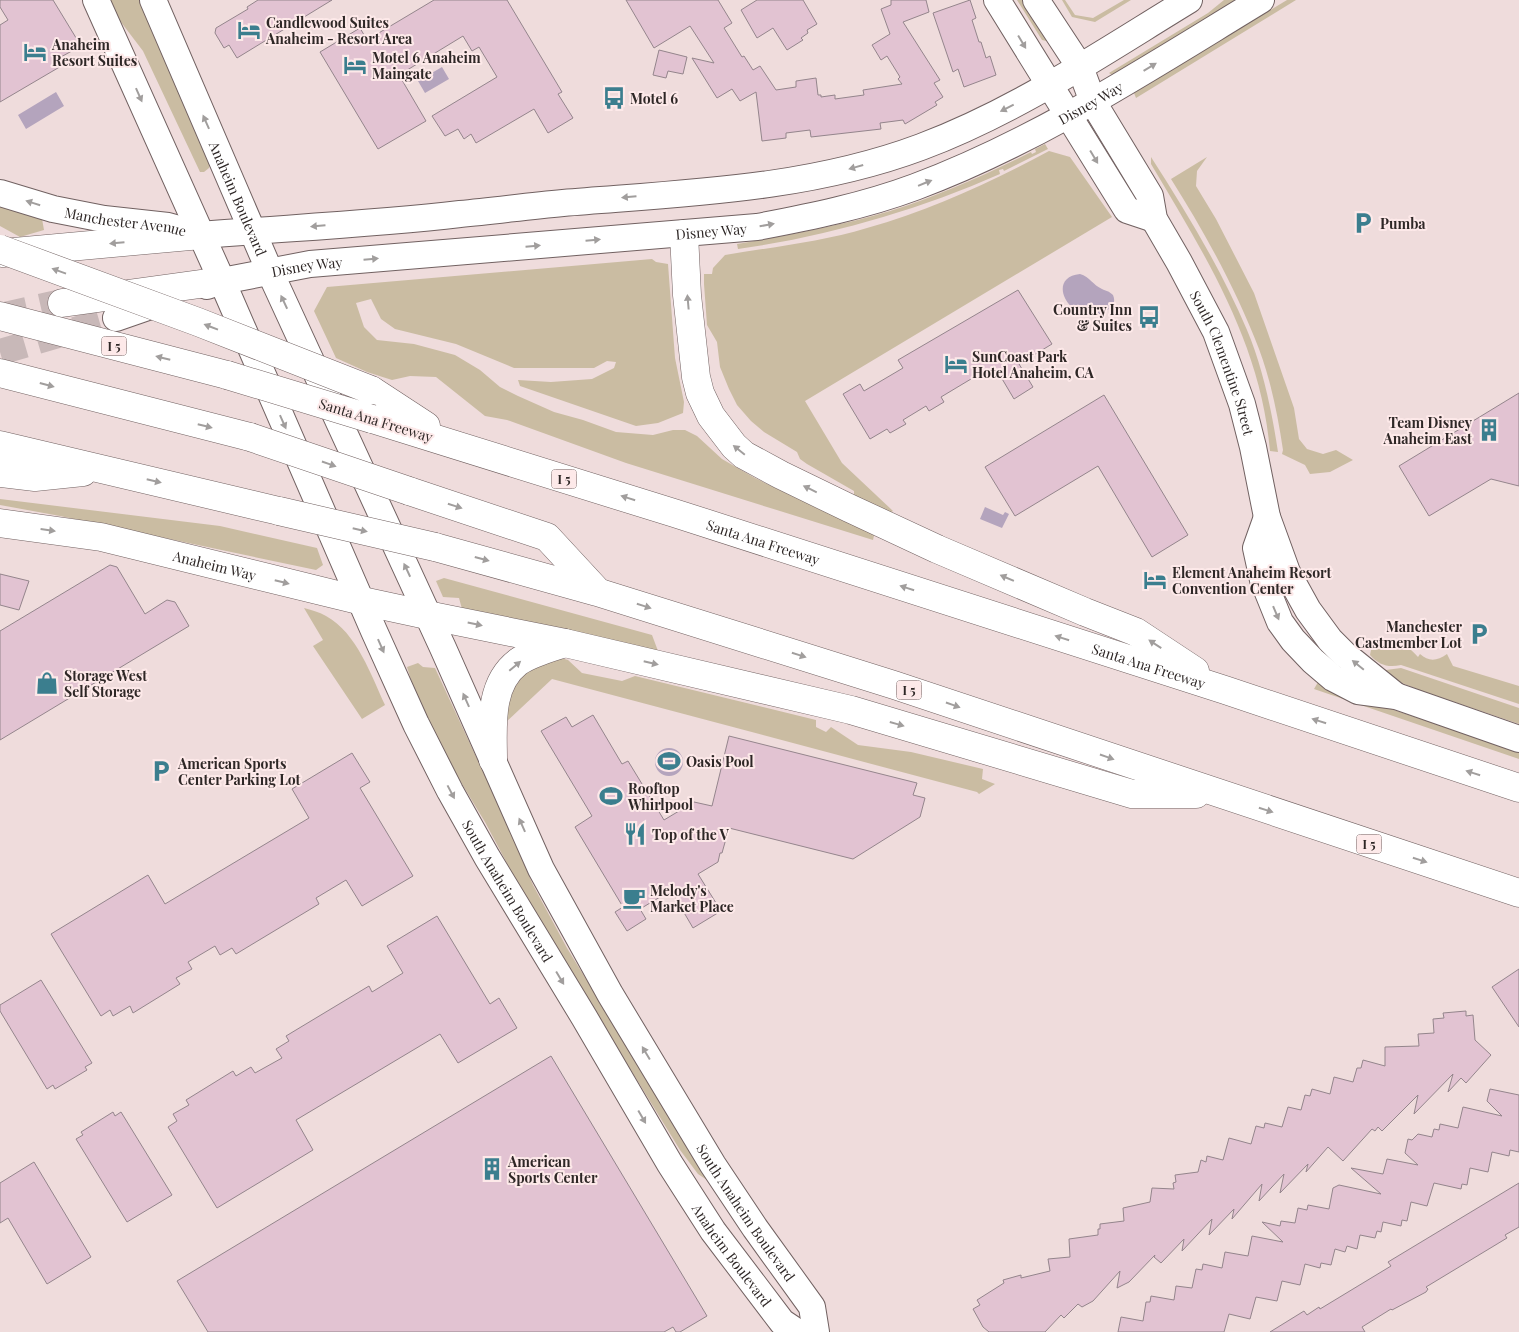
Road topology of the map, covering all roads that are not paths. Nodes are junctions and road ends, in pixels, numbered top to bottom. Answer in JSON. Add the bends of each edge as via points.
{"nodes":[{"id":1,"x":96,"y":0,"type":"edge"},
{"id":2,"x":152,"y":0,"type":"edge"},
{"id":3,"x":997,"y":0,"type":"edge"},
{"id":4,"x":1036,"y":0,"type":"edge"},
{"id":5,"x":1189,"y":0,"type":"edge"},
{"id":6,"x":1261,"y":0,"type":"edge"},
{"id":7,"x":1080,"y":67,"type":"junction"},
{"id":8,"x":1050,"y":85,"type":"junction"},
{"id":9,"x":1093,"y":102,"type":"junction"},
{"id":10,"x":1068,"y":115,"type":"junction"},
{"id":11,"x":0,"y":193,"type":"edge"},
{"id":12,"x":678,"y":193,"type":"junction"},
{"id":13,"x":1154,"y":219,"type":"junction"},
{"id":14,"x":254,"y":231,"type":"junction"},
{"id":15,"x":684,"y":234,"type":"junction"},
{"id":16,"x":200,"y":235,"type":"junction"},
{"id":17,"x":0,"y":249,"type":"edge"},
{"id":18,"x":0,"y":253,"type":"edge"},
{"id":19,"x":270,"y":272,"type":"junction"},
{"id":20,"x":222,"y":281,"type":"junction"},
{"id":21,"x":62,"y":303,"type":"tunnel mouth"},
{"id":22,"x":0,"y":316,"type":"edge"},
{"id":23,"x":116,"y":318,"type":"tunnel mouth"},
{"id":24,"x":0,"y":374,"type":"edge"},
{"id":25,"x":454,"y":444,"type":"junction"},
{"id":26,"x":0,"y":445,"type":"edge"},
{"id":27,"x":107,"y":470,"type":"junction"},
{"id":28,"x":0,"y":473,"type":"edge"},
{"id":29,"x":0,"y":523,"type":"edge"},
{"id":30,"x":597,"y":592,"type":"junction"},
{"id":31,"x":362,"y":601,"type":"junction"},
{"id":32,"x":428,"y":615,"type":"junction"},
{"id":33,"x":565,"y":643,"type":"junction"},
{"id":34,"x":1225,"y":690,"type":"junction"},
{"id":35,"x":1519,"y":740,"type":"edge"},
{"id":36,"x":493,"y":760,"type":"junction"},
{"id":37,"x":1519,"y":788,"type":"edge"},
{"id":38,"x":1219,"y":794,"type":"junction"},
{"id":39,"x":1519,"y":893,"type":"edge"},
{"id":40,"x":675,"y":1172,"type":"joint"},
{"id":41,"x":797,"y":1332,"type":"edge"},
{"id":42,"x":816,"y":1332,"type":"edge"}],
"edges":[{"from":1,"to":16,"type":"main road","one_way":true},
{"from":14,"to":2,"type":"main road","name":"Anaheim Boulevard","one_way":true},
{"from":3,"to":8,"type":"main road","one_way":true},
{"from":4,"to":7,"type":"main road","name":"South Clementine Street"},
{"from":5,"to":7,"type":"main road"},
{"from":9,"to":6,"type":"main road","name":"Disney Way","one_way":true},
{"from":7,"to":8,"type":"main road"},
{"from":7,"to":9,"type":"main road","name":"South Clementine Street"},
{"from":8,"to":10,"type":"main road"},
{"from":8,"to":12,"type":"main road","one_way":true,"via":[[987,118],[899,155],[776,184]]},
{"from":9,"to":10,"type":"main road","name":"Disney Way"},
{"from":9,"to":13,"type":"main road","name":"South Clementine Street","via":[[1150,196]]},
{"from":10,"to":13,"type":"main road","one_way":true,"via":[[1127,210]]},
{"from":15,"to":10,"type":"main road","name":"Disney Way","one_way":true,"via":[[808,218],[874,200],[954,172]]},
{"from":16,"to":11,"type":"main road","name":"Manchester Avenue","one_way":true,"via":[[168,226],[53,209]]},
{"from":12,"to":14,"type":"main road","one_way":true},
{"from":12,"to":15,"type":"main road"},
{"from":13,"to":35,"type":"main road","name":"South Clementine Street","via":[[1216,332],[1242,404],[1268,517],[1256,548],[1263,580],[1280,622],[1293,640],[1332,678],[1358,691],[1396,696]]},
{"from":14,"to":16,"type":"main road","name":"Manchester Avenue"},
{"from":14,"to":19,"type":"main road","name":"Anaheim Boulevard"},
{"from":19,"to":15,"type":"main road","name":"Disney Way","one_way":true,"via":[[310,264]]},
{"from":34,"to":15,"type":"main road","one_way":true,"via":[[1136,632],[850,508],[744,455],[711,416],[696,377]]},
{"from":16,"to":18,"type":"main road","one_way":true},
{"from":16,"to":20,"type":"main road"},
{"from":25,"to":17,"type":"main road","one_way":true,"bridge":true,"via":[[371,390]]},
{"from":19,"to":20,"type":"main road","name":"Disney Way"},
{"from":32,"to":19,"type":"main road","name":"Anaheim Boulevard","one_way":true},
{"from":20,"to":21,"type":"main road"},
{"from":20,"to":23,"type":"main road","name":"Disney Way"},
{"from":20,"to":31,"type":"main road","one_way":true},
{"from":25,"to":22,"type":"main road","name":"Santa Ana Freeway","number":"I 5","one_way":true,"bridge":true,"via":[[227,375]]},
{"from":24,"to":30,"type":"main road","one_way":true,"bridge":true,"via":[[250,437],[547,537]]},
{"from":34,"to":25,"type":"main road","name":"Santa Ana Freeway","number":"I 5","one_way":true},
{"from":26,"to":27,"type":"main road","number":"I 5"},
{"from":27,"to":28,"type":"main road","via":[[35,477]]},
{"from":27,"to":30,"type":"main road","number":"I 5","one_way":true,"bridge":true,"via":[[435,547]]},
{"from":29,"to":31,"type":"main road","name":"Anaheim Way","one_way":true,"via":[[101,537]]},
{"from":30,"to":38,"type":"main road","number":"I 5","one_way":true,"via":[[894,685]]},
{"from":31,"to":32,"type":"main road","name":"Anaheim Way"},
{"from":31,"to":40,"type":"main road","name":"South Anaheim Boulevard","one_way":true,"via":[[416,724],[486,858]]},
{"from":32,"to":33,"type":"main road","name":"Anaheim Way","one_way":true},
{"from":36,"to":32,"type":"main road","one_way":true},
{"from":36,"to":33,"type":"main road","one_way":true,"via":[[494,706],[500,684],[519,662]]},
{"from":33,"to":38,"type":"main road","name":"Anaheim Way","one_way":true,"via":[[850,710],[1132,794]]},
{"from":37,"to":34,"type":"main road","name":"Santa Ana Freeway","number":"I 5","one_way":true},
{"from":42,"to":36,"type":"main road","name":"South Anaheim Boulevard","one_way":true,"via":[[812,1307],[727,1188],[610,994],[542,869]]},
{"from":38,"to":39,"type":"main road","number":"I 5","one_way":true},
{"from":40,"to":41,"type":"main road","name":"Anaheim Boulevard","via":[[713,1231],[782,1322]]}]}
